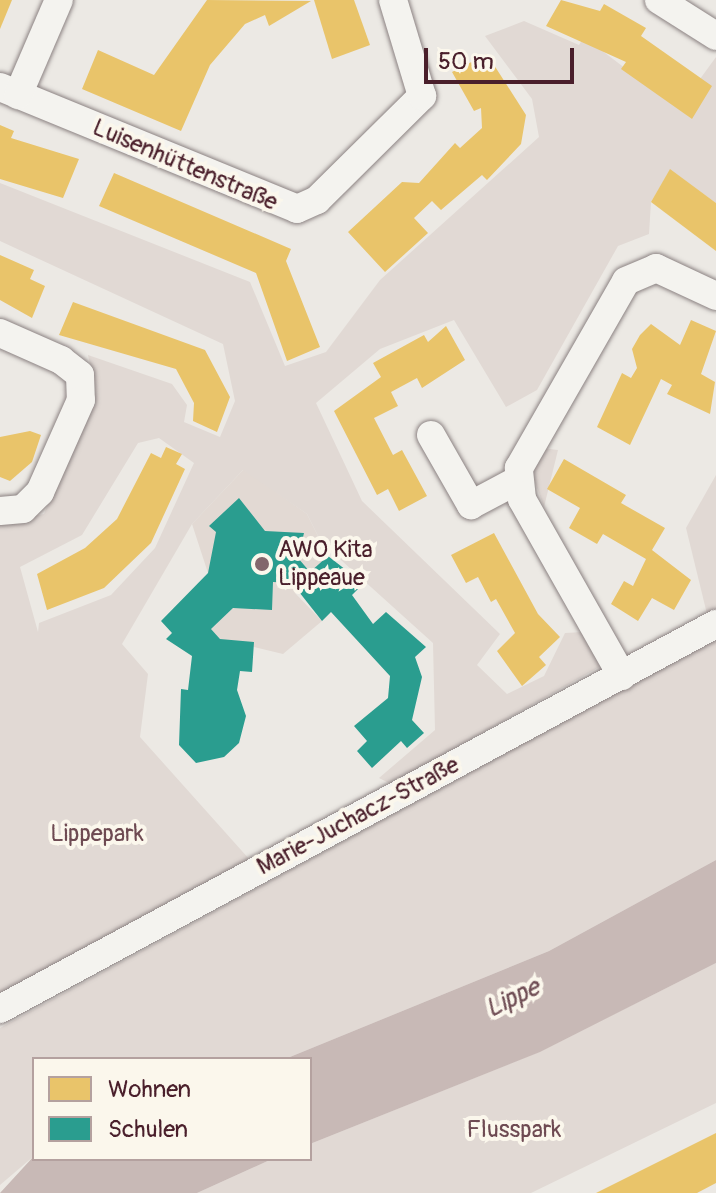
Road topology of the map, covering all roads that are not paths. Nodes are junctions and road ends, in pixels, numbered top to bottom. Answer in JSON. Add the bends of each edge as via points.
{"nodes":[{"id":1,"x":59,"y":0,"type":"edge"},
{"id":2,"x":393,"y":0,"type":"edge"},
{"id":3,"x":662,"y":1,"type":"edge"},
{"id":4,"x":716,"y":36,"type":"edge"},
{"id":5,"x":9,"y":91,"type":"edge"},
{"id":6,"x":716,"y":296,"type":"edge"},
{"id":7,"x":0,"y":333,"type":"edge"},
{"id":8,"x":431,"y":435,"type":"dead end"},
{"id":9,"x":518,"y":480,"type":"junction"},
{"id":10,"x":0,"y":511,"type":"edge"},
{"id":11,"x":716,"y":624,"type":"edge"},
{"id":12,"x":622,"y":676,"type":"junction"},
{"id":13,"x":0,"y":1009,"type":"edge"}],
"edges":[{"from":1,"to":5,"type":"street"},
{"from":2,"to":5,"type":"street","name":"Luisenhüttenstraße","via":[[422,96],[317,200],[297,209]]},
{"from":3,"to":4,"type":"street"},
{"from":6,"to":9,"type":"street","via":[[656,268],[626,281],[523,455]]},
{"from":7,"to":10,"type":"street","via":[[61,360],[80,375],[81,400],[40,492],[23,509]]},
{"from":8,"to":9,"type":"street","via":[[471,505]]},
{"from":9,"to":12,"type":"street"},
{"from":11,"to":12,"type":"street","name":"Marie-Juchacz-Straße"},
{"from":12,"to":13,"type":"street","name":"Marie-Juchacz-Straße"}]}
